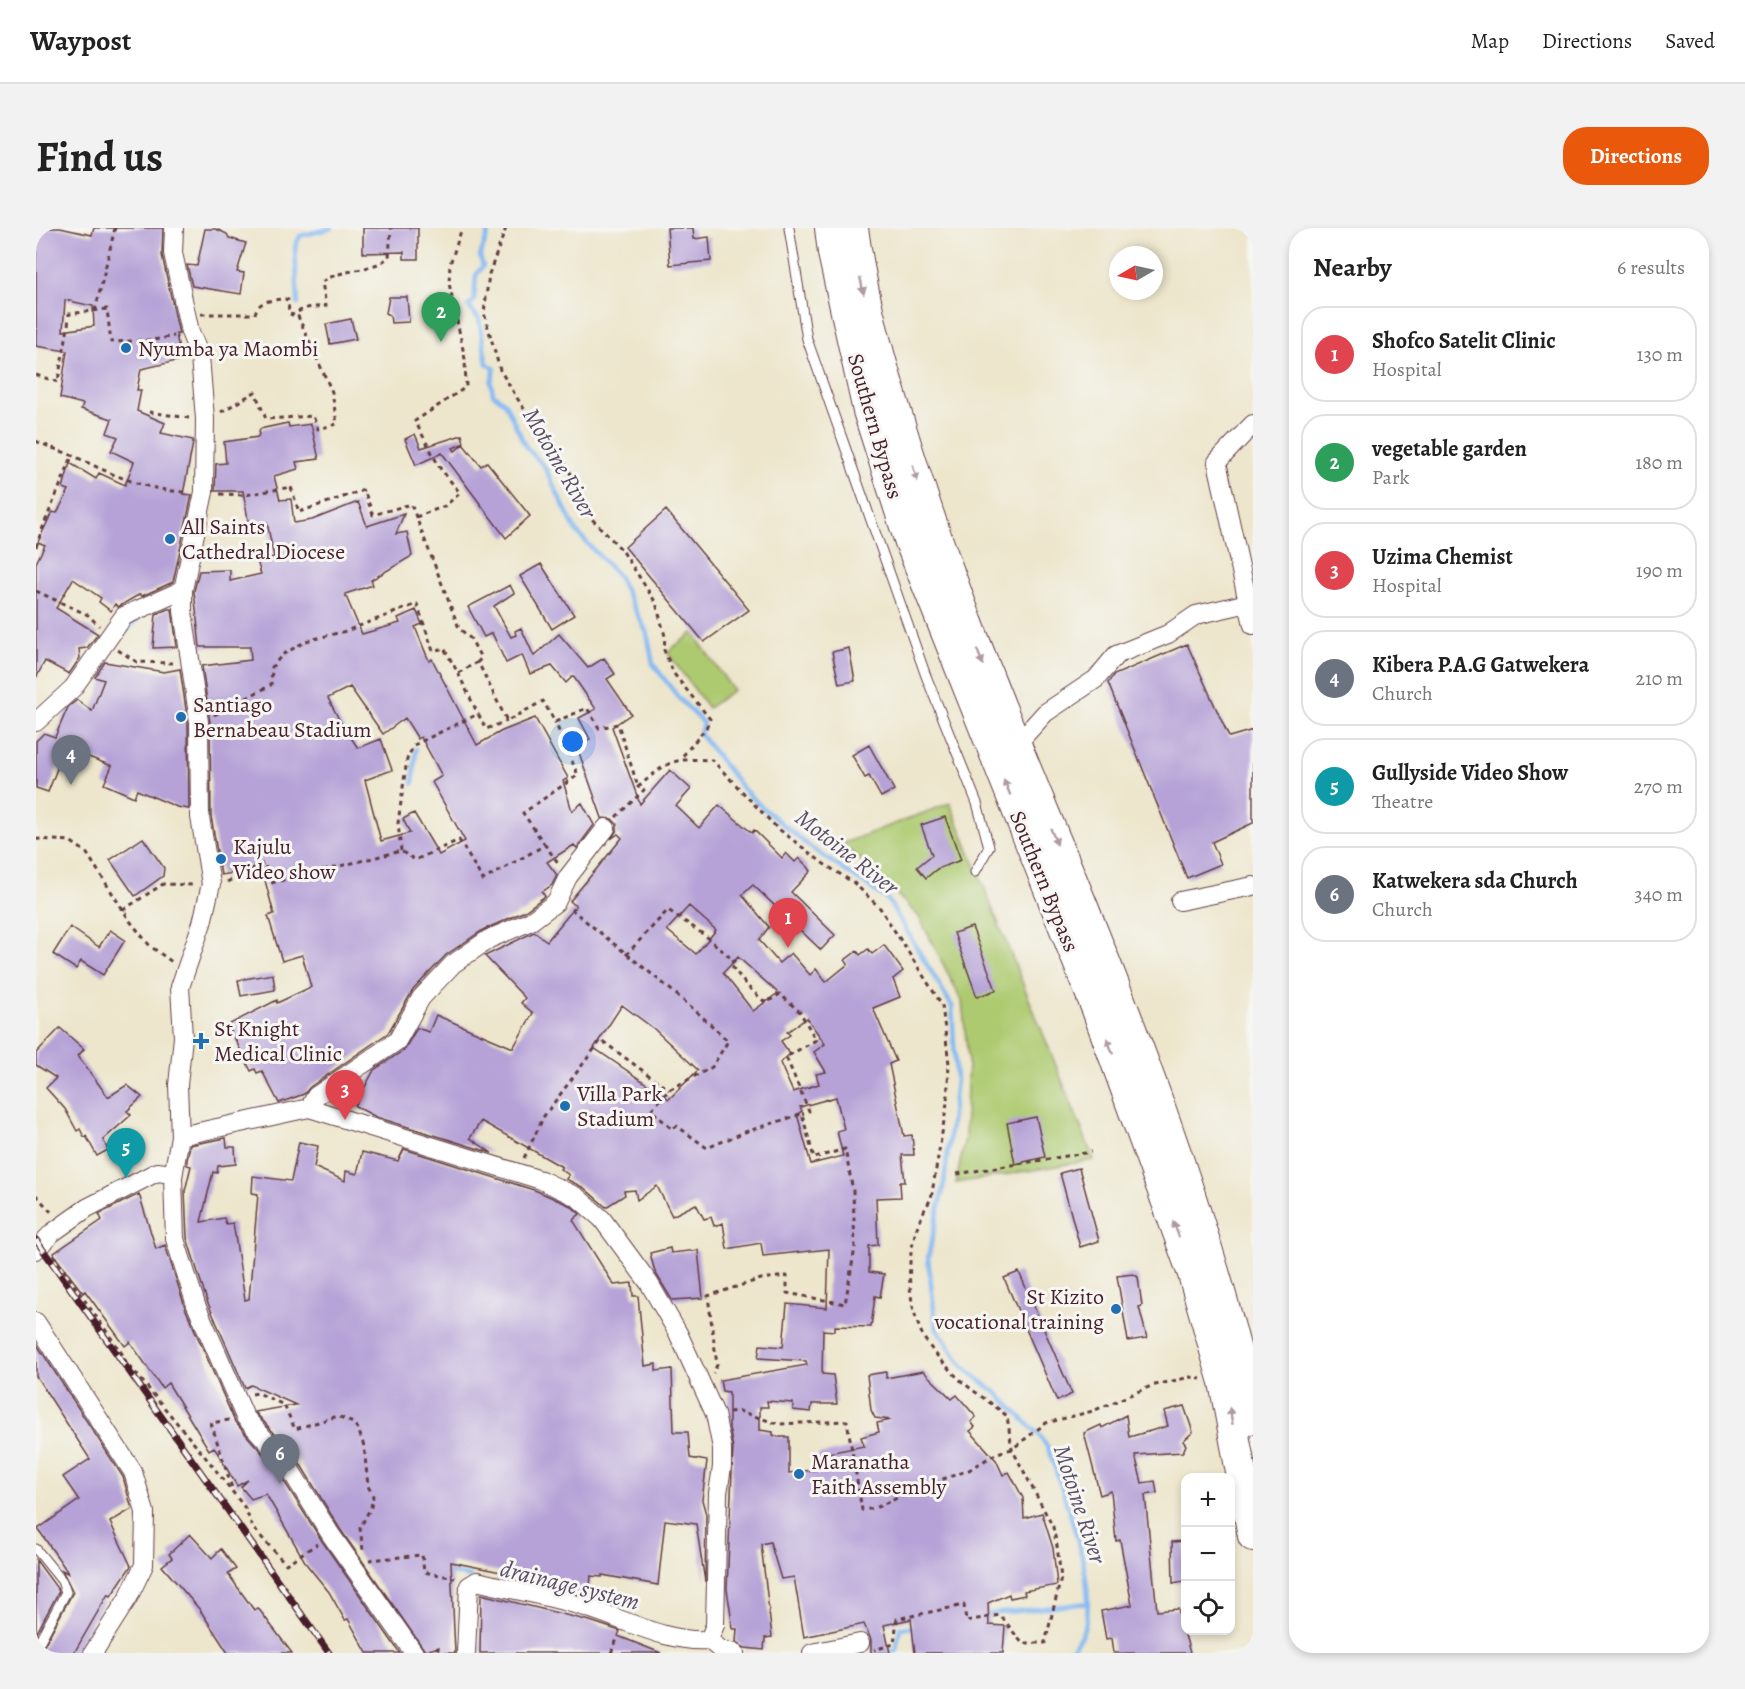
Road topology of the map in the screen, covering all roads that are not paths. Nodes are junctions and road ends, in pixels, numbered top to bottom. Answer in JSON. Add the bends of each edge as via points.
{"nodes":[{"id":1,"x":174,"y":228,"type":"edge"},
{"id":2,"x":789,"y":228,"type":"edge"},
{"id":3,"x":830,"y":228,"type":"edge"},
{"id":4,"x":853,"y":228,"type":"edge"},
{"id":5,"x":1253,"y":424,"type":"edge"},
{"id":6,"x":183,"y":590,"type":"junction"},
{"id":7,"x":1248,"y":603,"type":"junction"},
{"id":8,"x":1253,"y":625,"type":"edge"},
{"id":9,"x":36,"y":722,"type":"edge"},
{"id":10,"x":1016,"y":745,"type":"junction"},
{"id":11,"x":606,"y":828,"type":"road end"},
{"id":12,"x":975,"y":873,"type":"dead end"},
{"id":13,"x":1253,"y":885,"type":"edge"},
{"id":14,"x":1180,"y":901,"type":"dead end"},
{"id":15,"x":309,"y":1108,"type":"junction"},
{"id":16,"x":180,"y":1136,"type":"junction"},
{"id":17,"x":173,"y":1174,"type":"junction"},
{"id":18,"x":43,"y":1250,"type":"edge"},
{"id":19,"x":36,"y":1323,"type":"edge"},
{"id":20,"x":1253,"y":1419,"type":"edge"},
{"id":21,"x":1253,"y":1536,"type":"edge"},
{"id":22,"x":36,"y":1549,"type":"edge"},
{"id":23,"x":709,"y":1640,"type":"junction"},
{"id":24,"x":860,"y":1643,"type":"road end"},
{"id":25,"x":36,"y":1648,"type":"edge"},
{"id":26,"x":93,"y":1653,"type":"edge"},
{"id":27,"x":414,"y":1653,"type":"edge"},
{"id":28,"x":466,"y":1653,"type":"edge"},
{"id":29,"x":735,"y":1653,"type":"edge"},
{"id":30,"x":812,"y":1653,"type":"edge"}],
"edges":[{"from":1,"to":6,"type":"street","via":[[173,253],[190,332],[200,356],[205,419],[204,492]]},
{"from":2,"to":12,"type":"lane","via":[[807,339],[826,398],[926,676],[977,803],[989,847]]},
{"from":21,"to":3,"type":"highway","name":"Southern Bypass","one_way":true,"via":[[1224,1382],[1193,1274],[1096,1007],[910,542],[868,411]]},
{"from":4,"to":10,"type":"highway","name":"Southern Bypass","one_way":true,"via":[[876,345],[920,491],[978,654]]},
{"from":5,"to":7,"type":"street","via":[[1216,462]]},
{"from":6,"to":9,"type":"street","via":[[124,616],[73,688]]},
{"from":6,"to":16,"type":"street","via":[[198,722],[200,817],[211,884],[180,987]]},
{"from":7,"to":8,"type":"street"},
{"from":7,"to":10,"type":"street","via":[[1196,615],[1168,634],[1116,656],[1096,679],[1045,713]]},
{"from":10,"to":20,"type":"highway","name":"Southern Bypass","one_way":true,"via":[[1162,1110],[1224,1303]]},
{"from":11,"to":15,"type":"street","via":[[556,902],[531,921],[489,939],[453,964],[421,998],[397,1041],[316,1096]]},
{"from":13,"to":14,"type":"street"},
{"from":15,"to":16,"type":"street"},
{"from":15,"to":23,"type":"street","via":[[541,1180],[577,1197],[602,1218],[649,1283],[678,1333],[715,1414],[722,1467],[715,1625]]},
{"from":16,"to":17,"type":"street"},
{"from":17,"to":18,"type":"street","via":[[157,1172],[87,1208],[52,1233]]},
{"from":17,"to":27,"type":"street","via":[[175,1239],[183,1267],[245,1417],[286,1463]]},
{"from":19,"to":26,"type":"street","via":[[133,1472],[145,1512],[144,1565]]},
{"from":22,"to":25,"type":"lane","via":[[62,1581],[66,1592]]},
{"from":23,"to":28,"type":"street","via":[[657,1632],[593,1609],[473,1582]]},
{"from":23,"to":29,"type":"street","via":[[721,1650]]},
{"from":24,"to":30,"type":"street"}]}
